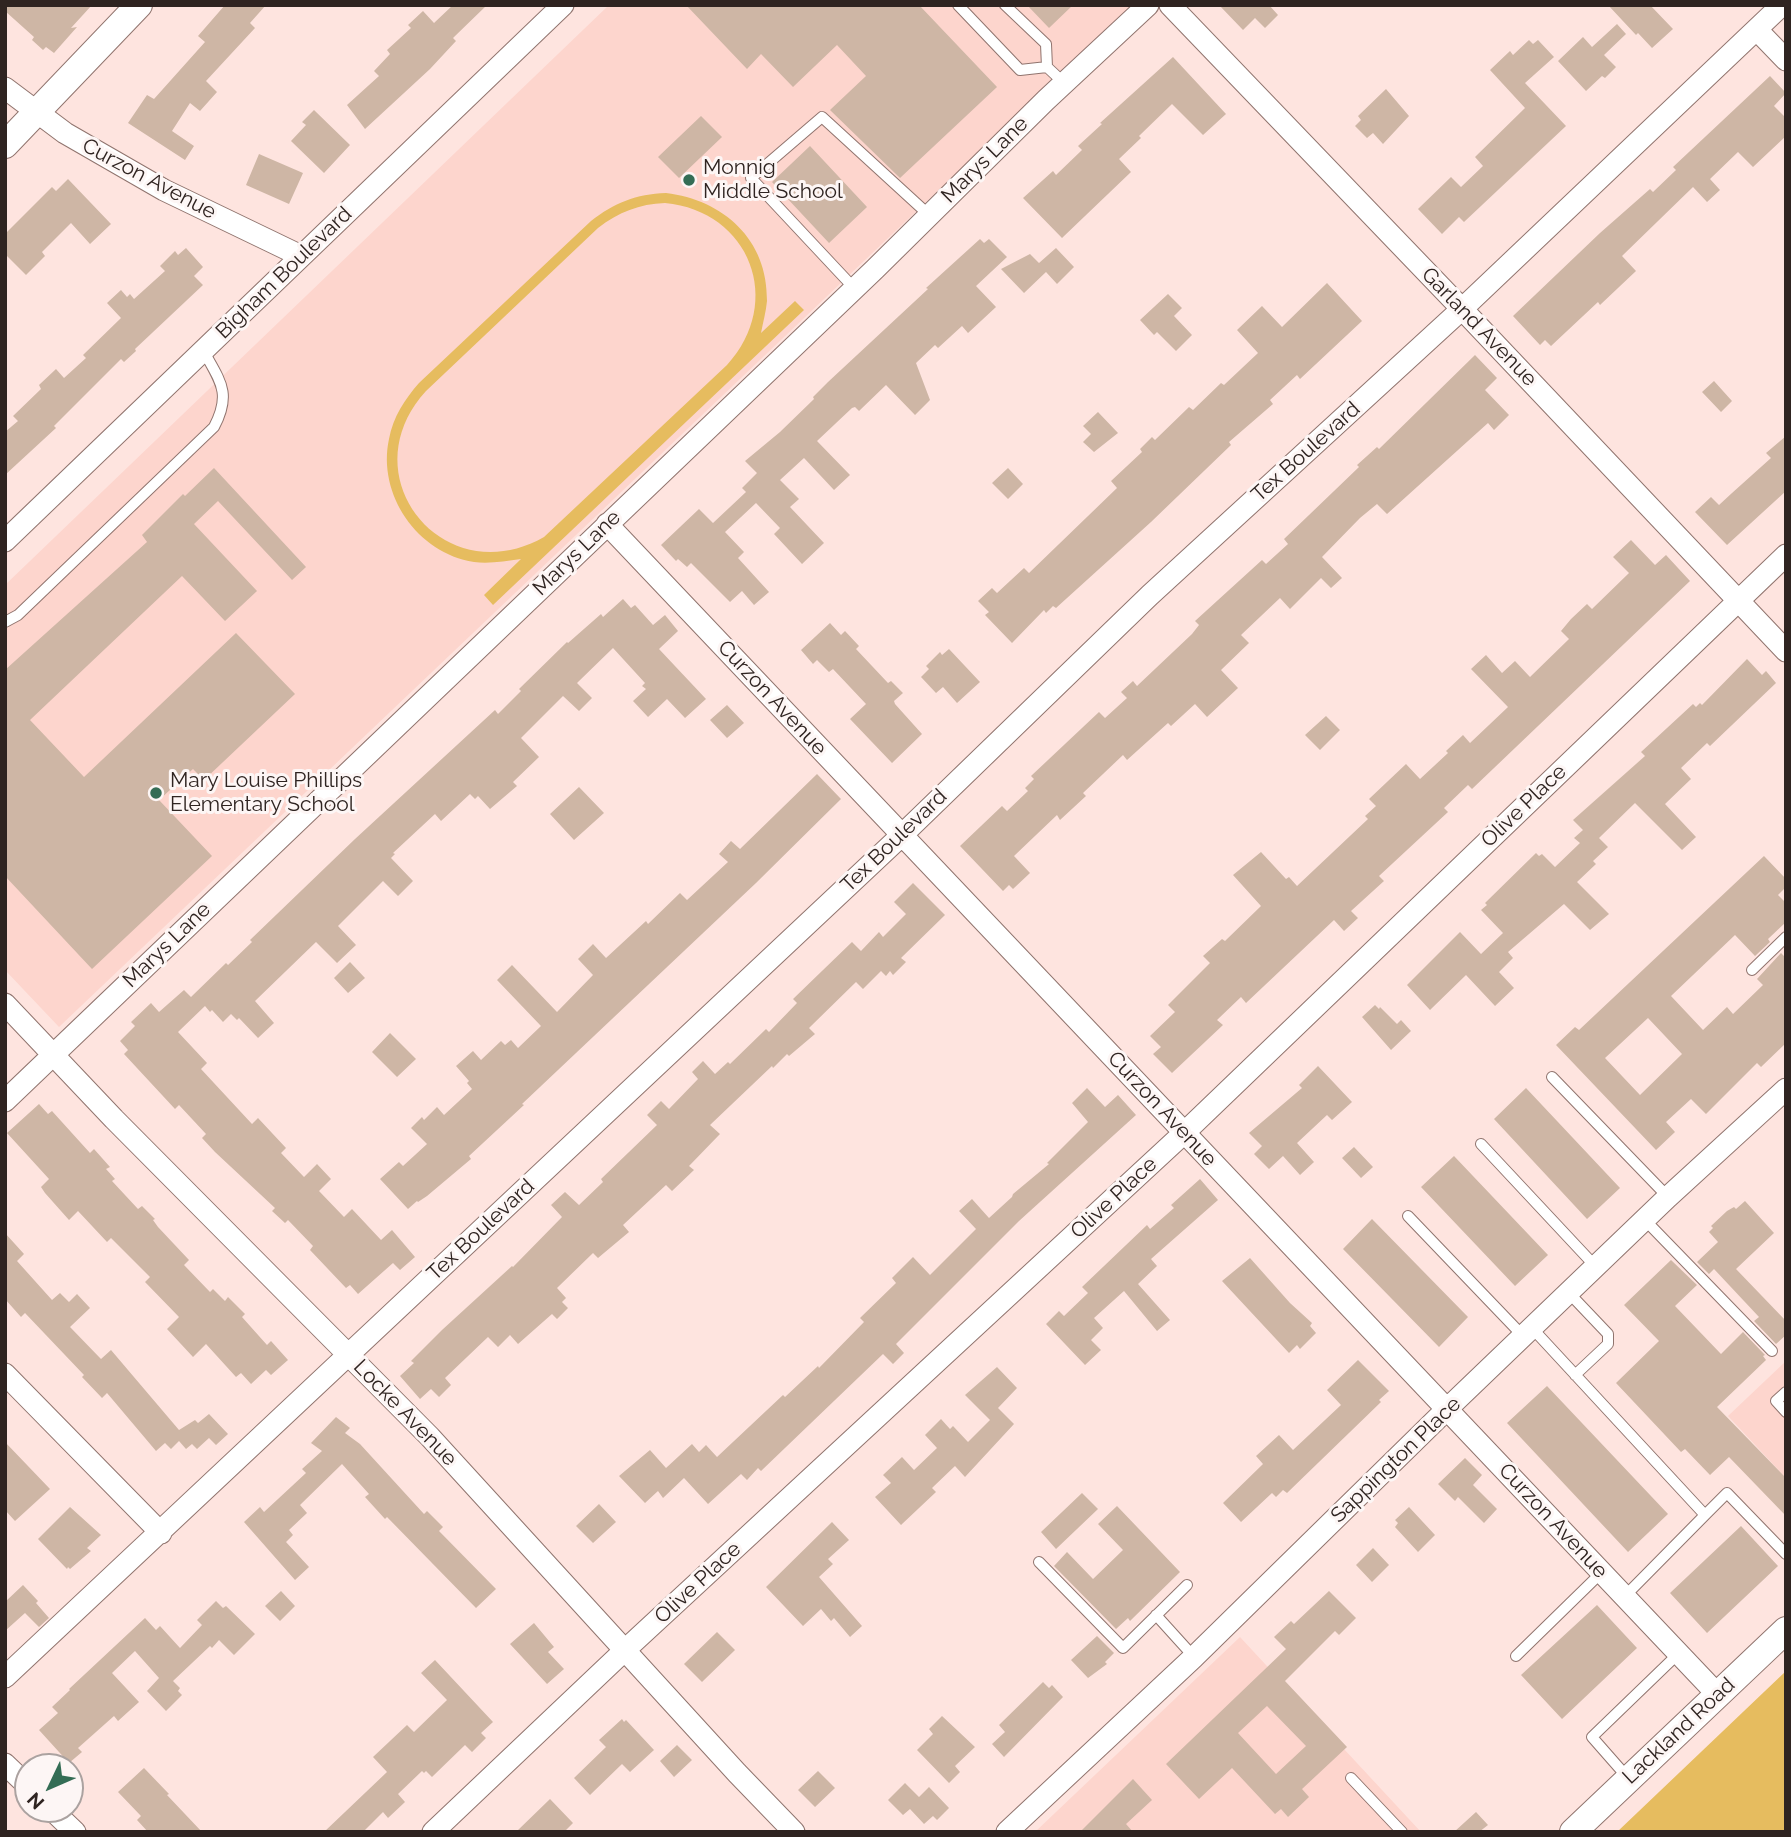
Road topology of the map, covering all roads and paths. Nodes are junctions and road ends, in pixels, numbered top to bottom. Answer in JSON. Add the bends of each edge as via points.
{"nodes":[{"id":1,"x":139,"y":5,"type":"edge"},
{"id":2,"x":563,"y":5,"type":"edge"},
{"id":3,"x":958,"y":5,"type":"edge"},
{"id":4,"x":1005,"y":5,"type":"edge"},
{"id":5,"x":1148,"y":5,"type":"edge"},
{"id":6,"x":1170,"y":5,"type":"edge"},
{"id":7,"x":1782,"y":5,"type":"edge"},
{"id":8,"x":1758,"y":31,"type":"junction"},
{"id":9,"x":1786,"y":60,"type":"edge"},
{"id":10,"x":1047,"y":67,"type":"junction"},
{"id":11,"x":1064,"y":83,"type":"junction"},
{"id":12,"x":5,"y":88,"type":"edge"},
{"id":13,"x":37,"y":112,"type":"junction"},
{"id":14,"x":5,"y":145,"type":"edge"},
{"id":15,"x":929,"y":215,"type":"junction"},
{"id":16,"x":302,"y":256,"type":"junction"},
{"id":17,"x":854,"y":289,"type":"junction"},
{"id":18,"x":1462,"y":309,"type":"junction"},
{"id":19,"x":204,"y":350,"type":"junction"},
{"id":20,"x":607,"y":524,"type":"junction"},
{"id":21,"x":5,"y":541,"type":"edge"},
{"id":22,"x":1786,"y":555,"type":"edge"},
{"id":23,"x":1738,"y":601,"type":"junction"},
{"id":24,"x":5,"y":622,"type":"edge"},
{"id":25,"x":1786,"y":652,"type":"edge"},
{"id":26,"x":902,"y":835,"type":"junction"},
{"id":27,"x":1786,"y":937,"type":"edge"},
{"id":28,"x":1752,"y":970,"type":"dead end"},
{"id":29,"x":5,"y":1004,"type":"edge"},
{"id":30,"x":53,"y":1055,"type":"junction"},
{"id":31,"x":1552,"y":1077,"type":"dead end"},
{"id":32,"x":1786,"y":1089,"type":"edge"},
{"id":33,"x":5,"y":1101,"type":"edge"},
{"id":34,"x":1185,"y":1133,"type":"junction"},
{"id":35,"x":1481,"y":1144,"type":"dead end"},
{"id":36,"x":1668,"y":1197,"type":"junction"},
{"id":37,"x":1408,"y":1216,"type":"dead end"},
{"id":38,"x":1645,"y":1220,"type":"junction"},
{"id":39,"x":1596,"y":1267,"type":"junction"},
{"id":40,"x":1569,"y":1293,"type":"junction"},
{"id":41,"x":1527,"y":1332,"type":"junction"},
{"id":42,"x":1772,"y":1351,"type":"dead end"},
{"id":43,"x":348,"y":1355,"type":"junction"},
{"id":44,"x":5,"y":1374,"type":"edge"},
{"id":45,"x":1575,"y":1375,"type":"junction"},
{"id":46,"x":1786,"y":1392,"type":"edge"},
{"id":47,"x":1447,"y":1409,"type":"junction"},
{"id":48,"x":1786,"y":1412,"type":"edge"},
{"id":49,"x":1705,"y":1515,"type":"junction"},
{"id":50,"x":161,"y":1533,"type":"junction"},
{"id":51,"x":1786,"y":1554,"type":"edge"},
{"id":52,"x":1039,"y":1562,"type":"dead end"},
{"id":53,"x":1602,"y":1572,"type":"junction"},
{"id":54,"x":1187,"y":1585,"type":"dead end"},
{"id":55,"x":1625,"y":1596,"type":"junction"},
{"id":56,"x":1156,"y":1615,"type":"junction"},
{"id":57,"x":1786,"y":1630,"type":"edge"},
{"id":58,"x":625,"y":1650,"type":"junction"},
{"id":59,"x":1679,"y":1653,"type":"junction"},
{"id":60,"x":1516,"y":1656,"type":"dead end"},
{"id":61,"x":1194,"y":1657,"type":"junction"},
{"id":62,"x":5,"y":1677,"type":"edge"},
{"id":63,"x":1718,"y":1695,"type":"junction"},
{"id":64,"x":1351,"y":1778,"type":"dead end"},
{"id":65,"x":1629,"y":1779,"type":"junction"},
{"id":66,"x":433,"y":1832,"type":"edge"},
{"id":67,"x":794,"y":1832,"type":"edge"},
{"id":68,"x":1007,"y":1832,"type":"edge"},
{"id":69,"x":1402,"y":1832,"type":"edge"},
{"id":70,"x":1573,"y":1832,"type":"edge"}],
"edges":[{"from":1,"to":13,"type":"street"},
{"from":2,"to":16,"type":"street","name":"Bigham Boulevard"},
{"from":3,"to":10,"type":"lane","via":[[1020,71]]},
{"from":4,"to":10,"type":"lane","via":[[1046,44]]},
{"from":5,"to":11,"type":"street","name":"Marys Lane"},
{"from":6,"to":18,"type":"street","name":"Garland Avenue"},
{"from":7,"to":8,"type":"street","name":"Tex Boulevard"},
{"from":8,"to":9,"type":"street"},
{"from":8,"to":18,"type":"street","name":"Tex Boulevard"},
{"from":10,"to":11,"type":"lane"},
{"from":11,"to":15,"type":"street","name":"Marys Lane"},
{"from":12,"to":13,"type":"street","name":"Curzon Avenue"},
{"from":13,"to":14,"type":"street"},
{"from":13,"to":16,"type":"street","name":"Curzon Avenue","via":[[164,190]]},
{"from":15,"to":17,"type":"street","name":"Marys Lane"},
{"from":15,"to":17,"type":"lane","via":[[822,117],[751,178]]},
{"from":16,"to":19,"type":"street","name":"Bigham Boulevard"},
{"from":17,"to":20,"type":"street","name":"Marys Lane"},
{"from":18,"to":23,"type":"street","name":"Garland Avenue"},
{"from":18,"to":26,"type":"street","name":"Tex Boulevard","via":[[1150,594]]},
{"from":19,"to":21,"type":"street","name":"Bigham Boulevard"},
{"from":19,"to":24,"type":"lane","via":[[223,392],[223,409],[214,427],[18,615]]},
{"from":20,"to":26,"type":"street","name":"Curzon Avenue"},
{"from":20,"to":30,"type":"street","name":"Marys Lane"},
{"from":22,"to":23,"type":"street","name":"Olive Place"},
{"from":23,"to":25,"type":"street","name":"Garland Avenue"},
{"from":23,"to":34,"type":"street","name":"Olive Place"},
{"from":26,"to":34,"type":"street","name":"Curzon Avenue"},
{"from":26,"to":43,"type":"street","name":"Tex Boulevard"},
{"from":27,"to":28,"type":"lane"},
{"from":29,"to":30,"type":"street","name":"Locke Avenue"},
{"from":30,"to":33,"type":"street","name":"Marys Lane"},
{"from":30,"to":43,"type":"street","name":"Locke Avenue"},
{"from":31,"to":36,"type":"lane"},
{"from":32,"to":36,"type":"street","name":"Sappington Place"},
{"from":34,"to":47,"type":"street","name":"Curzon Avenue"},
{"from":34,"to":58,"type":"street","name":"Olive Place"},
{"from":35,"to":39,"type":"lane"},
{"from":36,"to":38,"type":"street","name":"Sappington Place"},
{"from":37,"to":41,"type":"lane"},
{"from":38,"to":39,"type":"street","name":"Sappington Place"},
{"from":38,"to":42,"type":"lane"},
{"from":39,"to":40,"type":"street","name":"Sappington Place"},
{"from":40,"to":41,"type":"street","name":"Sappington Place"},
{"from":40,"to":45,"type":"lane","via":[[1608,1334],[1608,1344]]},
{"from":41,"to":45,"type":"lane"},
{"from":41,"to":47,"type":"street","name":"Sappington Place"},
{"from":43,"to":50,"type":"street","name":"Tex Boulevard"},
{"from":43,"to":58,"type":"street","name":"Locke Avenue","via":[[430,1437]]},
{"from":44,"to":50,"type":"street"},
{"from":45,"to":49,"type":"lane"},
{"from":46,"to":48,"type":"lane","via":[[1776,1401]]},
{"from":47,"to":53,"type":"street","name":"Curzon Avenue"},
{"from":47,"to":61,"type":"street","name":"Sappington Place"},
{"from":49,"to":51,"type":"lane","via":[[1727,1493]]},
{"from":49,"to":55,"type":"lane"},
{"from":50,"to":62,"type":"street","name":"Tex Boulevard"},
{"from":52,"to":56,"type":"lane","via":[[1119,1647]]},
{"from":53,"to":55,"type":"street","name":"Curzon Avenue"},
{"from":53,"to":60,"type":"lane"},
{"from":54,"to":56,"type":"lane"},
{"from":55,"to":59,"type":"street","name":"Curzon Avenue"},
{"from":56,"to":61,"type":"lane"},
{"from":57,"to":63,"type":"street","name":"Lackland Road"},
{"from":58,"to":66,"type":"street","name":"Olive Place"},
{"from":58,"to":67,"type":"street","name":"Locke Avenue"},
{"from":59,"to":63,"type":"street","name":"Curzon Avenue"},
{"from":59,"to":65,"type":"lane","via":[[1591,1737]]},
{"from":61,"to":68,"type":"street","name":"Sappington Place"},
{"from":63,"to":65,"type":"street","name":"Lackland Road"},
{"from":64,"to":69,"type":"lane"},
{"from":65,"to":70,"type":"street","name":"Lackland Road"}]}
